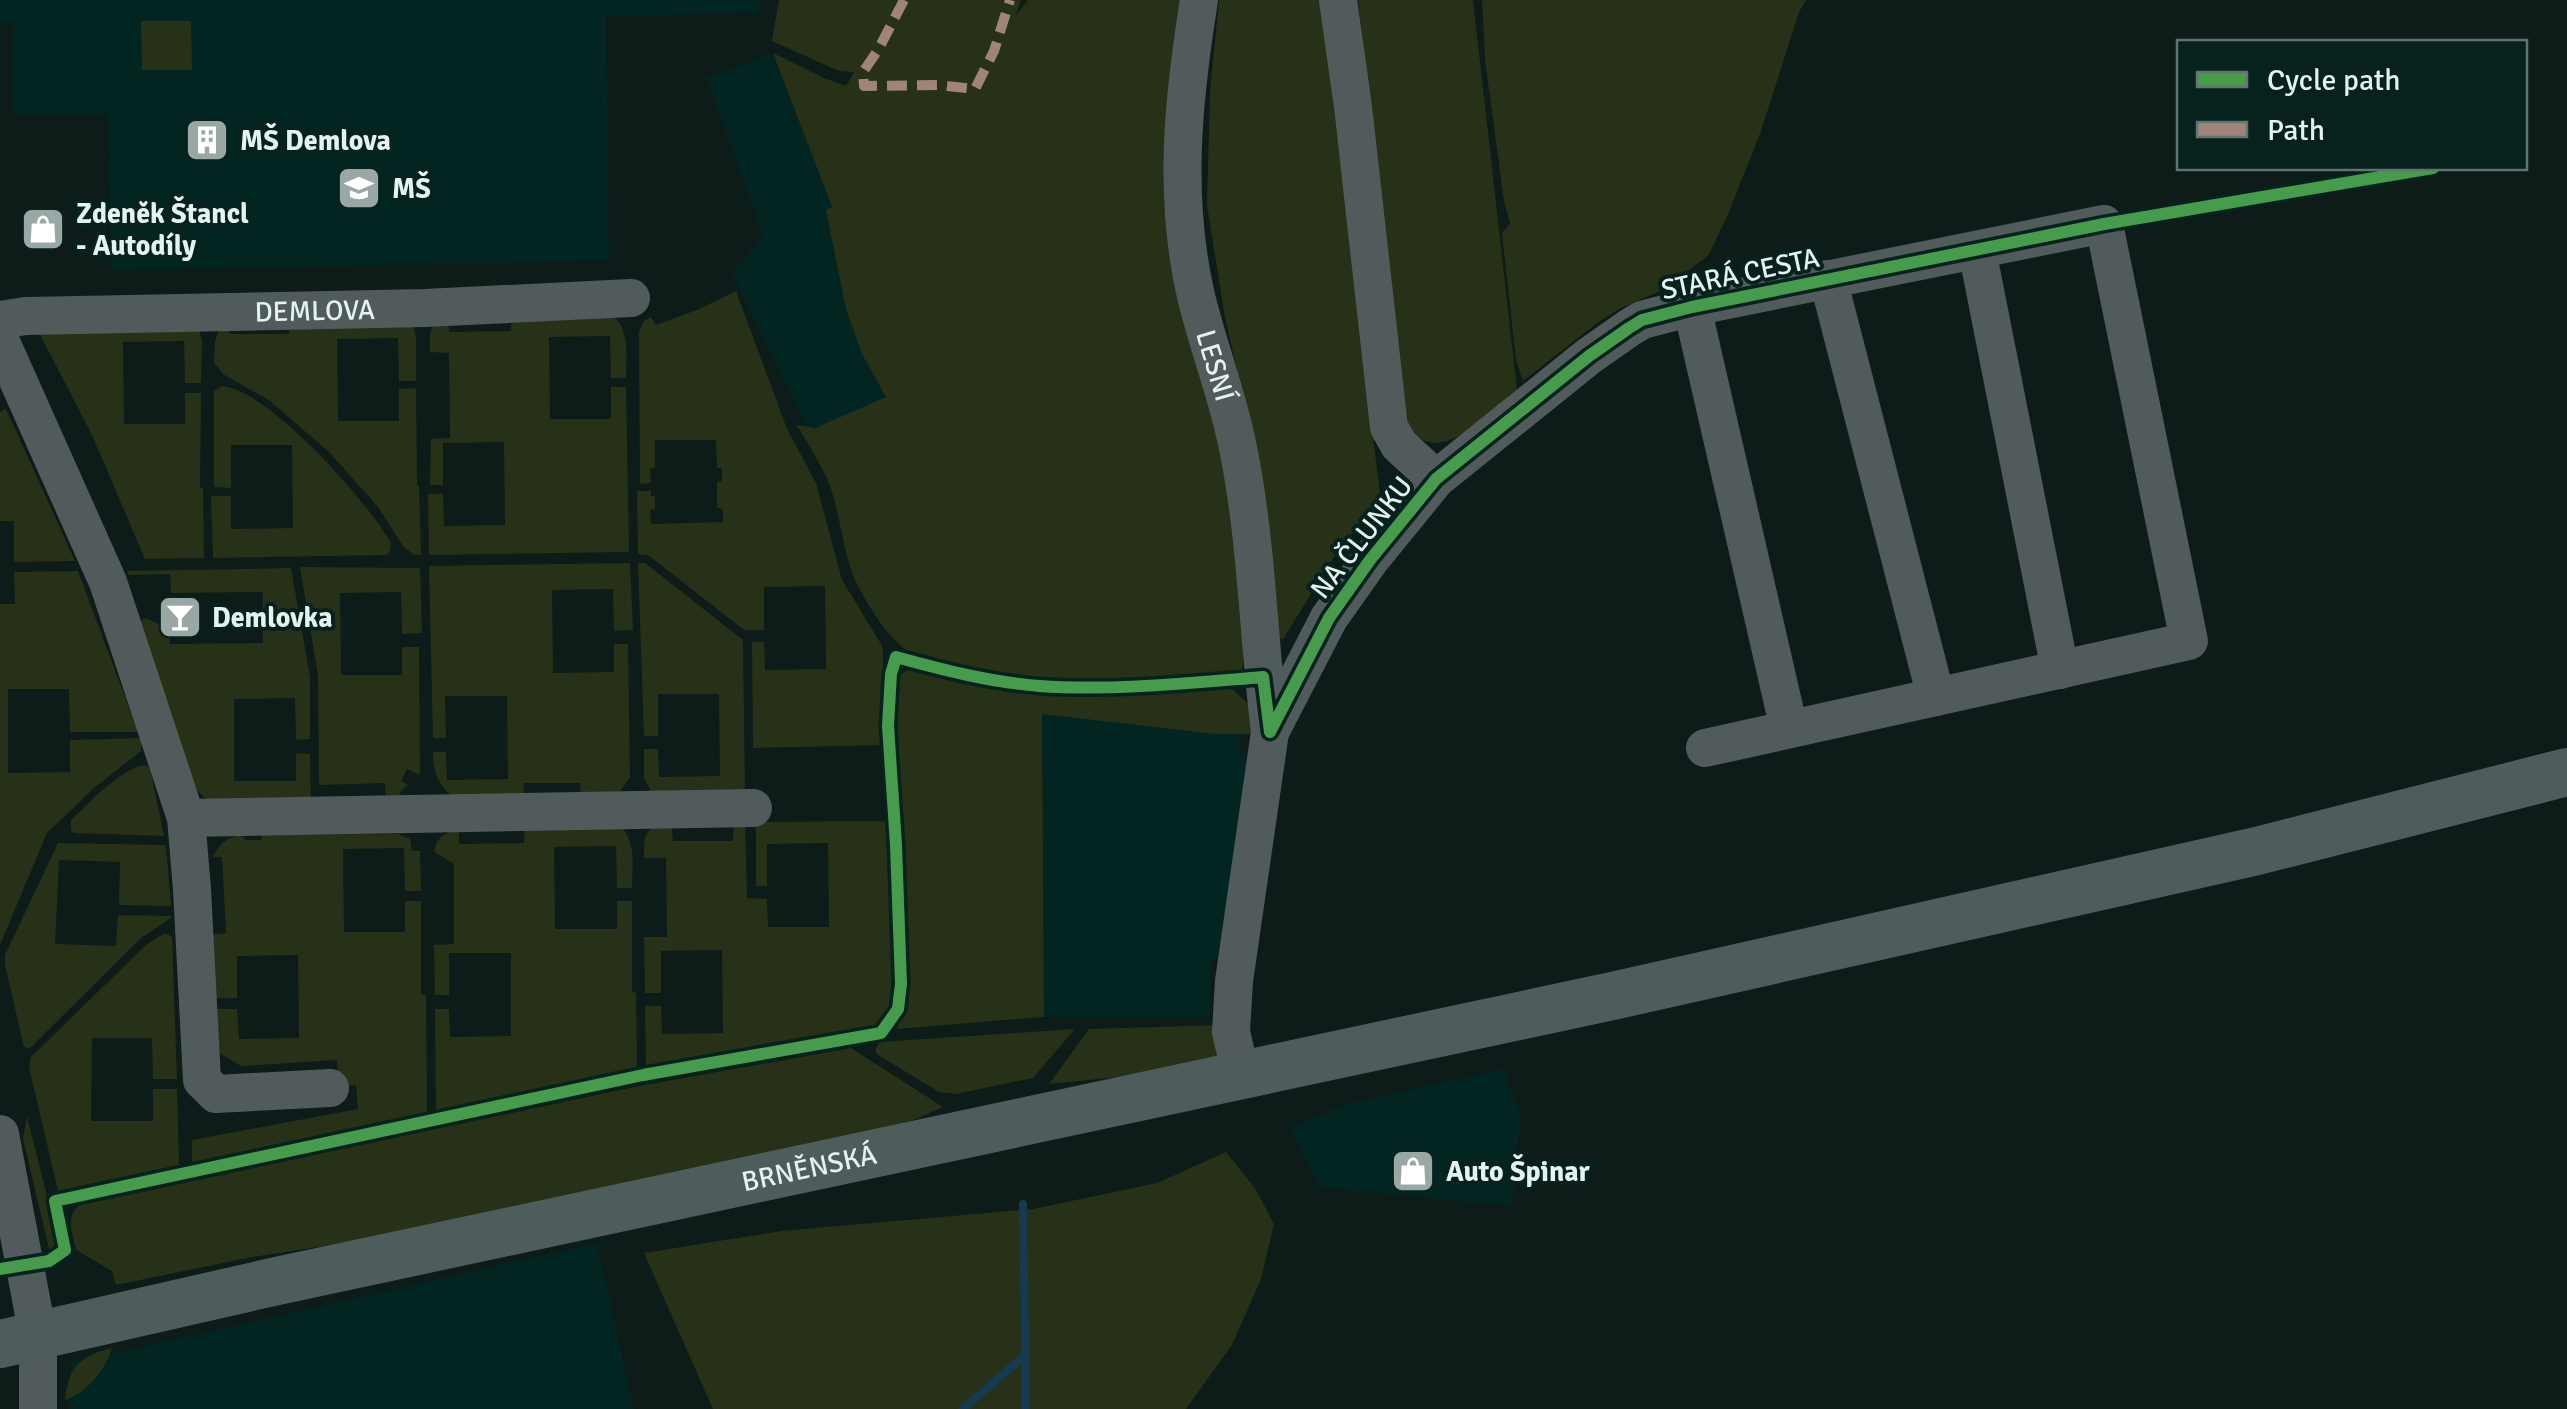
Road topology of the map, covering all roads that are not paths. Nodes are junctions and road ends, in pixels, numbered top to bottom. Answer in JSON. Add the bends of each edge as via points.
{"nodes":[{"id":1,"x":1199,"y":0,"type":"edge"},
{"id":2,"x":1338,"y":0,"type":"edge"},
{"id":3,"x":1977,"y":250,"type":"junction"},
{"id":4,"x":1828,"y":280,"type":"junction"},
{"id":5,"x":631,"y":298,"type":"dead end"},
{"id":6,"x":1692,"y":307,"type":"junction"},
{"id":7,"x":0,"y":320,"type":"edge"},
{"id":8,"x":0,"y":340,"type":"edge"},
{"id":9,"x":1436,"y":480,"type":"junction"},
{"id":10,"x":2060,"y":670,"type":"junction"},
{"id":11,"x":1936,"y":697,"type":"junction"},
{"id":12,"x":1790,"y":730,"type":"junction"},
{"id":13,"x":1270,"y":732,"type":"junction"},
{"id":14,"x":1704,"y":748,"type":"dead end"},
{"id":15,"x":2567,"y":772,"type":"edge"},
{"id":16,"x":753,"y":808,"type":"dead end"},
{"id":17,"x":186,"y":818,"type":"junction"},
{"id":18,"x":1241,"y":1076,"type":"junction"},
{"id":19,"x":330,"y":1088,"type":"dead end"},
{"id":20,"x":0,"y":1134,"type":"edge"},
{"id":21,"x":19,"y":1340,"type":"edge"},
{"id":22,"x":38,"y":1409,"type":"edge"}],
"edges":[{"from":1,"to":13,"type":"street","name":"LESNÍ","via":[[1183,114],[1185,234],[1245,486]]},
{"from":2,"to":9,"type":"street","name":"NA ČLUNKU","via":[[1388,427]]},
{"from":3,"to":4,"type":"street","name":"STARÁ CESTA"},
{"from":3,"to":10,"type":"street"},
{"from":3,"to":10,"type":"street","name":"STARÁ CESTA","via":[[2104,224],[2189,641]]},
{"from":4,"to":6,"type":"street","name":"STARÁ CESTA"},
{"from":4,"to":11,"type":"street","name":"STARÁ CESTA"},
{"from":5,"to":7,"type":"street","name":"DEMLOVA"},
{"from":6,"to":9,"type":"street","name":"STARÁ CESTA","via":[[1629,328]]},
{"from":6,"to":12,"type":"street","name":"STARÁ CESTA"},
{"from":8,"to":17,"type":"street","via":[[108,582]]},
{"from":9,"to":13,"type":"street","name":"NA ČLUNKU","via":[[1329,618]]},
{"from":10,"to":11,"type":"street","name":"STARÁ CESTA"},
{"from":11,"to":12,"type":"street","name":"STARÁ CESTA"},
{"from":12,"to":14,"type":"street","name":"STARÁ CESTA"},
{"from":13,"to":18,"type":"street","name":"NA ČLUNKU","via":[[1234,981],[1232,1032]]},
{"from":15,"to":18,"type":"main road","name":"BRNĚNSKÁ","via":[[2257,851]]},
{"from":16,"to":17,"type":"street"},
{"from":17,"to":19,"type":"street","via":[[202,1080],[216,1094]]},
{"from":18,"to":21,"type":"main road","name":"BRNĚNSKÁ"},
{"from":20,"to":21,"type":"street"},
{"from":21,"to":22,"type":"street"}]}
